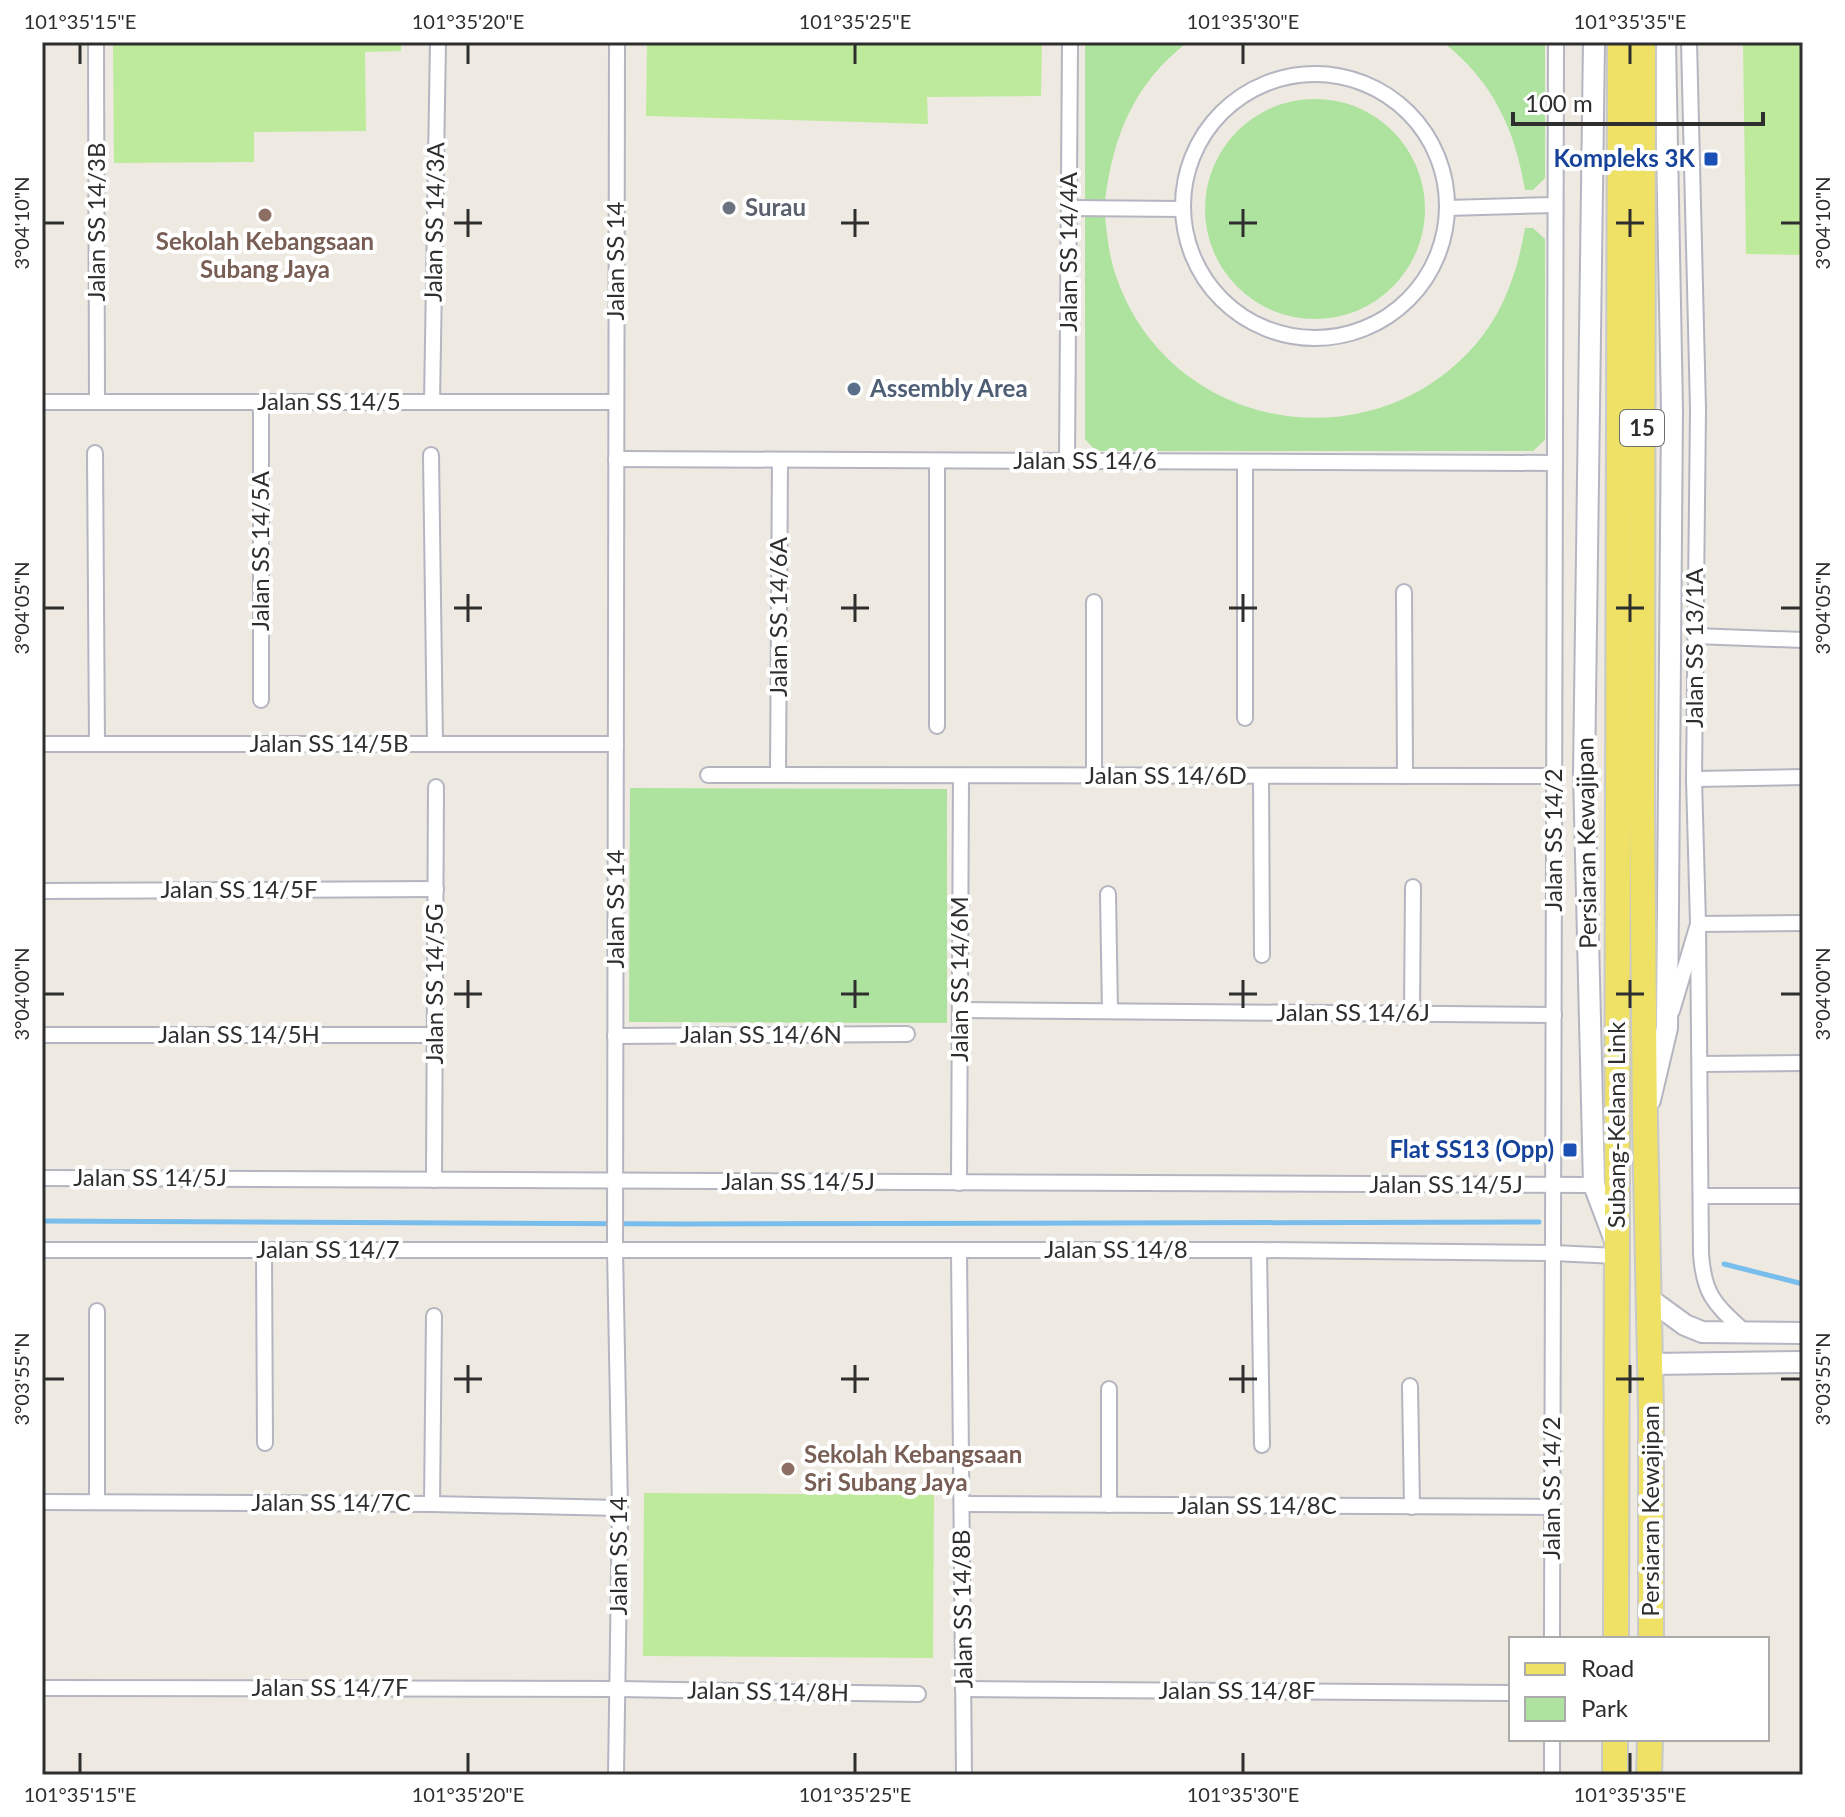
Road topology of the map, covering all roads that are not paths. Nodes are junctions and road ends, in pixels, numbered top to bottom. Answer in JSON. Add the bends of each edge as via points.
{"nodes":[{"id":1,"x":96,"y":42,"type":"edge"},
{"id":2,"x":438,"y":42,"type":"edge"},
{"id":3,"x":617,"y":42,"type":"edge"},
{"id":4,"x":1070,"y":42,"type":"edge"},
{"id":5,"x":1556,"y":42,"type":"edge"},
{"id":6,"x":1594,"y":42,"type":"edge"},
{"id":7,"x":1620,"y":42,"type":"edge"},
{"id":8,"x":1643,"y":42,"type":"edge"},
{"id":9,"x":1665,"y":42,"type":"edge"},
{"id":10,"x":1689,"y":42,"type":"edge"},
{"id":11,"x":1555,"y":205,"type":"junction"},
{"id":12,"x":1070,"y":208,"type":"junction"},
{"id":13,"x":1447,"y":208,"type":"junction"},
{"id":14,"x":1182,"y":209,"type":"junction"},
{"id":15,"x":1592,"y":246,"type":"junction"},
{"id":16,"x":1670,"y":320,"type":"junction"},
{"id":17,"x":42,"y":402,"type":"edge"},
{"id":18,"x":97,"y":402,"type":"junction"},
{"id":19,"x":261,"y":402,"type":"junction"},
{"id":20,"x":432,"y":402,"type":"junction"},
{"id":21,"x":616,"y":402,"type":"junction"},
{"id":22,"x":95,"y":453,"type":"dead end"},
{"id":23,"x":431,"y":455,"type":"dead end"},
{"id":24,"x":616,"y":459,"type":"junction"},
{"id":25,"x":780,"y":460,"type":"junction"},
{"id":26,"x":937,"y":461,"type":"junction"},
{"id":27,"x":1067,"y":461,"type":"junction"},
{"id":28,"x":1245,"y":462,"type":"junction"},
{"id":29,"x":1555,"y":463,"type":"junction"},
{"id":30,"x":1404,"y":592,"type":"dead end"},
{"id":31,"x":1094,"y":602,"type":"dead end"},
{"id":32,"x":1695,"y":636,"type":"junction"},
{"id":33,"x":1803,"y":640,"type":"edge"},
{"id":34,"x":261,"y":700,"type":"dead end"},
{"id":35,"x":1245,"y":718,"type":"dead end"},
{"id":36,"x":937,"y":726,"type":"dead end"},
{"id":37,"x":42,"y":744,"type":"edge"},
{"id":38,"x":97,"y":744,"type":"junction"},
{"id":39,"x":435,"y":744,"type":"junction"},
{"id":40,"x":616,"y":744,"type":"junction"},
{"id":41,"x":708,"y":775,"type":"dead end"},
{"id":42,"x":778,"y":775,"type":"junction"},
{"id":43,"x":961,"y":776,"type":"junction"},
{"id":44,"x":1094,"y":776,"type":"junction"},
{"id":45,"x":1261,"y":776,"type":"junction"},
{"id":46,"x":1405,"y":776,"type":"junction"},
{"id":47,"x":1554,"y":776,"type":"junction"},
{"id":48,"x":1803,"y":777,"type":"edge"},
{"id":49,"x":1694,"y":779,"type":"junction"},
{"id":50,"x":436,"y":787,"type":"dead end"},
{"id":51,"x":1630,"y":814,"type":"junction"},
{"id":52,"x":1413,"y":887,"type":"dead end"},
{"id":53,"x":436,"y":889,"type":"junction"},
{"id":54,"x":42,"y":891,"type":"edge"},
{"id":55,"x":1108,"y":894,"type":"dead end"},
{"id":56,"x":1803,"y":923,"type":"edge"},
{"id":57,"x":1698,"y":924,"type":"junction"},
{"id":58,"x":1262,"y":955,"type":"dead end"},
{"id":59,"x":960,"y":1010,"type":"junction"},
{"id":60,"x":1110,"y":1011,"type":"junction"},
{"id":61,"x":1412,"y":1013,"type":"junction"},
{"id":62,"x":1554,"y":1015,"type":"junction"},
{"id":63,"x":1667,"y":1028,"type":"junction"},
{"id":64,"x":907,"y":1034,"type":"dead end"},
{"id":65,"x":42,"y":1035,"type":"edge"},
{"id":66,"x":435,"y":1035,"type":"junction"},
{"id":67,"x":615,"y":1036,"type":"junction"},
{"id":68,"x":1803,"y":1063,"type":"edge"},
{"id":69,"x":1700,"y":1064,"type":"junction"},
{"id":70,"x":1645,"y":1124,"type":"junction"},
{"id":71,"x":42,"y":1178,"type":"edge"},
{"id":72,"x":434,"y":1180,"type":"junction"},
{"id":73,"x":615,"y":1181,"type":"junction"},
{"id":74,"x":959,"y":1183,"type":"junction"},
{"id":75,"x":1594,"y":1185,"type":"junction"},
{"id":76,"x":1553,"y":1186,"type":"junction"},
{"id":77,"x":1701,"y":1196,"type":"junction"},
{"id":78,"x":1803,"y":1196,"type":"edge"},
{"id":79,"x":42,"y":1250,"type":"edge"},
{"id":80,"x":264,"y":1250,"type":"junction"},
{"id":81,"x":615,"y":1250,"type":"junction"},
{"id":82,"x":959,"y":1250,"type":"junction"},
{"id":83,"x":1259,"y":1250,"type":"junction"},
{"id":84,"x":1617,"y":1250,"type":"junction"},
{"id":85,"x":1553,"y":1253,"type":"junction"},
{"id":86,"x":1648,"y":1298,"type":"junction"},
{"id":87,"x":97,"y":1311,"type":"dead end"},
{"id":88,"x":434,"y":1316,"type":"dead end"},
{"id":89,"x":1803,"y":1333,"type":"edge"},
{"id":90,"x":1746,"y":1334,"type":"junction"},
{"id":91,"x":1803,"y":1362,"type":"edge"},
{"id":92,"x":1650,"y":1364,"type":"junction"},
{"id":93,"x":1410,"y":1386,"type":"dead end"},
{"id":94,"x":1109,"y":1389,"type":"dead end"},
{"id":95,"x":265,"y":1443,"type":"dead end"},
{"id":96,"x":1262,"y":1445,"type":"dead end"},
{"id":97,"x":42,"y":1502,"type":"edge"},
{"id":98,"x":97,"y":1502,"type":"junction"},
{"id":99,"x":432,"y":1504,"type":"junction"},
{"id":100,"x":962,"y":1504,"type":"junction"},
{"id":101,"x":1109,"y":1505,"type":"junction"},
{"id":102,"x":1412,"y":1507,"type":"junction"},
{"id":103,"x":1552,"y":1507,"type":"junction"},
{"id":104,"x":620,"y":1508,"type":"junction"},
{"id":105,"x":1552,"y":1637,"type":"edge"},
{"id":106,"x":1616,"y":1637,"type":"edge"},
{"id":107,"x":1651,"y":1637,"type":"edge"},
{"id":108,"x":42,"y":1688,"type":"edge"},
{"id":109,"x":619,"y":1689,"type":"junction"},
{"id":110,"x":963,"y":1689,"type":"junction"},
{"id":111,"x":1509,"y":1693,"type":"edge"},
{"id":112,"x":918,"y":1694,"type":"dead end"},
{"id":113,"x":1552,"y":1741,"type":"edge"},
{"id":114,"x":1615,"y":1741,"type":"edge"},
{"id":115,"x":1650,"y":1741,"type":"edge"},
{"id":116,"x":616,"y":1775,"type":"edge"},
{"id":117,"x":964,"y":1775,"type":"edge"},
{"id":118,"x":1552,"y":1775,"type":"edge"},
{"id":119,"x":1615,"y":1775,"type":"edge"},
{"id":120,"x":1649,"y":1775,"type":"edge"}],
"edges":[{"from":1,"to":18,"type":"street","name":"Jalan SS 14/3B"},
{"from":2,"to":20,"type":"street","name":"Jalan SS 14/3A"},
{"from":3,"to":21,"type":"street","name":"Jalan SS 14"},
{"from":4,"to":12,"type":"street","name":"Jalan SS 14/4A"},
{"from":5,"to":11,"type":"street","name":"Jalan SS 14/2"},
{"from":6,"to":15,"type":"main road","name":"Persiaran Kewajipan"},
{"from":7,"to":51,"type":"main road","number":"15","bridge":true},
{"from":8,"to":51,"type":"main road","number":"15","bridge":true},
{"from":9,"to":16,"type":"main road","name":"Persiaran Kewajipan"},
{"from":10,"to":32,"type":"street","name":"Jalan SS 13/1A","via":[[1698,409]]},
{"from":11,"to":13,"type":"street"},
{"from":11,"to":29,"type":"street","name":"Jalan SS 14/2"},
{"from":12,"to":14,"type":"street"},
{"from":12,"to":27,"type":"street","name":"Jalan SS 14/4A"},
{"from":13,"to":14,"type":"street","via":[[1434,263],[1408,300],[1371,325],[1316,338],[1282,334],[1250,322],[1223,301],[1201,275],[1187,244]]},
{"from":13,"to":14,"type":"street","via":[[1442,170],[1427,136],[1402,107],[1369,86],[1333,76],[1294,76],[1257,87],[1226,108],[1196,149],[1186,173]]},
{"from":15,"to":16,"type":"main road","via":[[1610,222],[1628,218],[1648,227],[1657,243]]},
{"from":15,"to":75,"type":"main road","name":"Persiaran Kewajipan","via":[[1584,773]]},
{"from":16,"to":63,"type":"main road","name":"Persiaran Kewajipan"},
{"from":17,"to":18,"type":"street","name":"Jalan SS 14/5"},
{"from":18,"to":19,"type":"street","name":"Jalan SS 14/5"},
{"from":19,"to":20,"type":"street","name":"Jalan SS 14/5"},
{"from":19,"to":34,"type":"street","name":"Jalan SS 14/5A"},
{"from":20,"to":21,"type":"street","name":"Jalan SS 14/5"},
{"from":21,"to":24,"type":"street","name":"Jalan SS 14"},
{"from":22,"to":38,"type":"street"},
{"from":23,"to":39,"type":"street"},
{"from":24,"to":25,"type":"street","name":"Jalan SS 14/6"},
{"from":24,"to":40,"type":"street","name":"Jalan SS 14"},
{"from":25,"to":26,"type":"street","name":"Jalan SS 14/6"},
{"from":25,"to":42,"type":"street","name":"Jalan SS 14/6A"},
{"from":26,"to":27,"type":"street","name":"Jalan SS 14/6"},
{"from":26,"to":36,"type":"street"},
{"from":27,"to":28,"type":"street","name":"Jalan SS 14/6"},
{"from":28,"to":29,"type":"street","name":"Jalan SS 14/6"},
{"from":28,"to":35,"type":"street"},
{"from":29,"to":47,"type":"street","name":"Jalan SS 14/2"},
{"from":30,"to":46,"type":"street"},
{"from":31,"to":44,"type":"street"},
{"from":32,"to":33,"type":"street"},
{"from":32,"to":49,"type":"street","name":"Jalan SS 13/1A"},
{"from":37,"to":38,"type":"street","name":"Jalan SS 14/5B"},
{"from":38,"to":39,"type":"street","name":"Jalan SS 14/5B"},
{"from":39,"to":40,"type":"street","name":"Jalan SS 14/5B"},
{"from":40,"to":67,"type":"street","name":"Jalan SS 14"},
{"from":41,"to":42,"type":"street","name":"Jalan SS 14/6D"},
{"from":42,"to":43,"type":"street","name":"Jalan SS 14/6D"},
{"from":43,"to":44,"type":"street","name":"Jalan SS 14/6D"},
{"from":43,"to":59,"type":"street","name":"Jalan SS 14/6M"},
{"from":44,"to":45,"type":"street","name":"Jalan SS 14/6D"},
{"from":45,"to":46,"type":"street","name":"Jalan SS 14/6D"},
{"from":45,"to":58,"type":"street"},
{"from":46,"to":47,"type":"street","name":"Jalan SS 14/6D"},
{"from":47,"to":62,"type":"street","name":"Jalan SS 14/2"},
{"from":48,"to":49,"type":"street"},
{"from":49,"to":57,"type":"street","name":"Jalan SS 13/1A"},
{"from":50,"to":53,"type":"street","name":"Jalan SS 14/5G"},
{"from":51,"to":70,"type":"main road","name":"Subang-Kelana Link"},
{"from":51,"to":84,"type":"main road","name":"Subang-Kelana Link"},
{"from":52,"to":61,"type":"street"},
{"from":53,"to":54,"type":"street","name":"Jalan SS 14/5F"},
{"from":53,"to":66,"type":"street","name":"Jalan SS 14/5G"},
{"from":55,"to":60,"type":"street"},
{"from":56,"to":57,"type":"street"},
{"from":57,"to":63,"type":"street"},
{"from":57,"to":69,"type":"street","name":"Jalan SS 13/1A"},
{"from":59,"to":60,"type":"street","name":"Jalan SS 14/6J"},
{"from":59,"to":74,"type":"street","name":"Jalan SS 14/6M"},
{"from":60,"to":61,"type":"street","name":"Jalan SS 14/6J"},
{"from":61,"to":62,"type":"street","name":"Jalan SS 14/6J"},
{"from":62,"to":76,"type":"street","name":"Jalan SS 14/2"},
{"from":63,"to":70,"type":"main road","name":"Persiaran Kewajipan"},
{"from":64,"to":67,"type":"street","name":"Jalan SS 14/6N"},
{"from":65,"to":66,"type":"street","name":"Jalan SS 14/5H"},
{"from":66,"to":72,"type":"street","name":"Jalan SS 14/5G"},
{"from":67,"to":73,"type":"street","name":"Jalan SS 14"},
{"from":68,"to":69,"type":"street"},
{"from":69,"to":77,"type":"street","name":"Jalan SS 13/1A"},
{"from":70,"to":86,"type":"main road","name":"Persiaran Kewajipan"},
{"from":71,"to":72,"type":"street","name":"Jalan SS 14/5J"},
{"from":72,"to":73,"type":"street","name":"Jalan SS 14/5J"},
{"from":73,"to":74,"type":"street","name":"Jalan SS 14/5J"},
{"from":73,"to":81,"type":"street","name":"Jalan SS 14"},
{"from":74,"to":76,"type":"street","name":"Jalan SS 14/5J"},
{"from":75,"to":76,"type":"street","name":"Jalan SS 14/5J"},
{"from":75,"to":84,"type":"main road","name":"Persiaran Kewajipan"},
{"from":76,"to":85,"type":"street","name":"Jalan SS 14/2"},
{"from":77,"to":78,"type":"street"},
{"from":77,"to":90,"type":"street","name":"Jalan SS 13/1A","via":[[1702,1275],[1716,1305]]},
{"from":79,"to":80,"type":"street","name":"Jalan SS 14/7"},
{"from":80,"to":81,"type":"street","name":"Jalan SS 14/7"},
{"from":80,"to":95,"type":"street"},
{"from":81,"to":82,"type":"street","name":"Jalan SS 14/8"},
{"from":81,"to":104,"type":"street","name":"Jalan SS 14"},
{"from":82,"to":83,"type":"street","name":"Jalan SS 14/8"},
{"from":82,"to":100,"type":"street","name":"Jalan SS 14/8B"},
{"from":83,"to":85,"type":"street","name":"Jalan SS 14/8"},
{"from":83,"to":96,"type":"street"},
{"from":84,"to":85,"type":"street","name":"Jalan SS 14/8"},
{"from":84,"to":106,"type":"main road","name":"Persiaran Kewajipan"},
{"from":85,"to":103,"type":"street","name":"Jalan SS 14/2"},
{"from":86,"to":90,"type":"main road","via":[[1702,1332]]},
{"from":86,"to":92,"type":"main road","name":"Persiaran Kewajipan"},
{"from":87,"to":98,"type":"street"},
{"from":88,"to":99,"type":"street"},
{"from":89,"to":90,"type":"main road"},
{"from":91,"to":92,"type":"main road"},
{"from":92,"to":107,"type":"main road","name":"Persiaran Kewajipan"},
{"from":93,"to":102,"type":"street"},
{"from":94,"to":101,"type":"street"},
{"from":97,"to":98,"type":"street","name":"Jalan SS 14/7C"},
{"from":98,"to":99,"type":"street","name":"Jalan SS 14/7C"},
{"from":99,"to":104,"type":"street","name":"Jalan SS 14/7C"},
{"from":100,"to":101,"type":"street","name":"Jalan SS 14/8C"},
{"from":100,"to":110,"type":"street","name":"Jalan SS 14/8B"},
{"from":101,"to":102,"type":"street","name":"Jalan SS 14/8C"},
{"from":102,"to":103,"type":"street","name":"Jalan SS 14/8C"},
{"from":103,"to":105,"type":"street","name":"Jalan SS 14/2"},
{"from":104,"to":109,"type":"street","name":"Jalan SS 14"},
{"from":108,"to":109,"type":"street","name":"Jalan SS 14/7F"},
{"from":109,"to":112,"type":"street","name":"Jalan SS 14/8H"},
{"from":109,"to":116,"type":"street","name":"Jalan SS 14"},
{"from":110,"to":111,"type":"street","name":"Jalan SS 14/8F"},
{"from":110,"to":117,"type":"street","name":"Jalan SS 14/8B"},
{"from":113,"to":118,"type":"street"},
{"from":114,"to":119,"type":"main road"},
{"from":115,"to":120,"type":"main road"}]}
